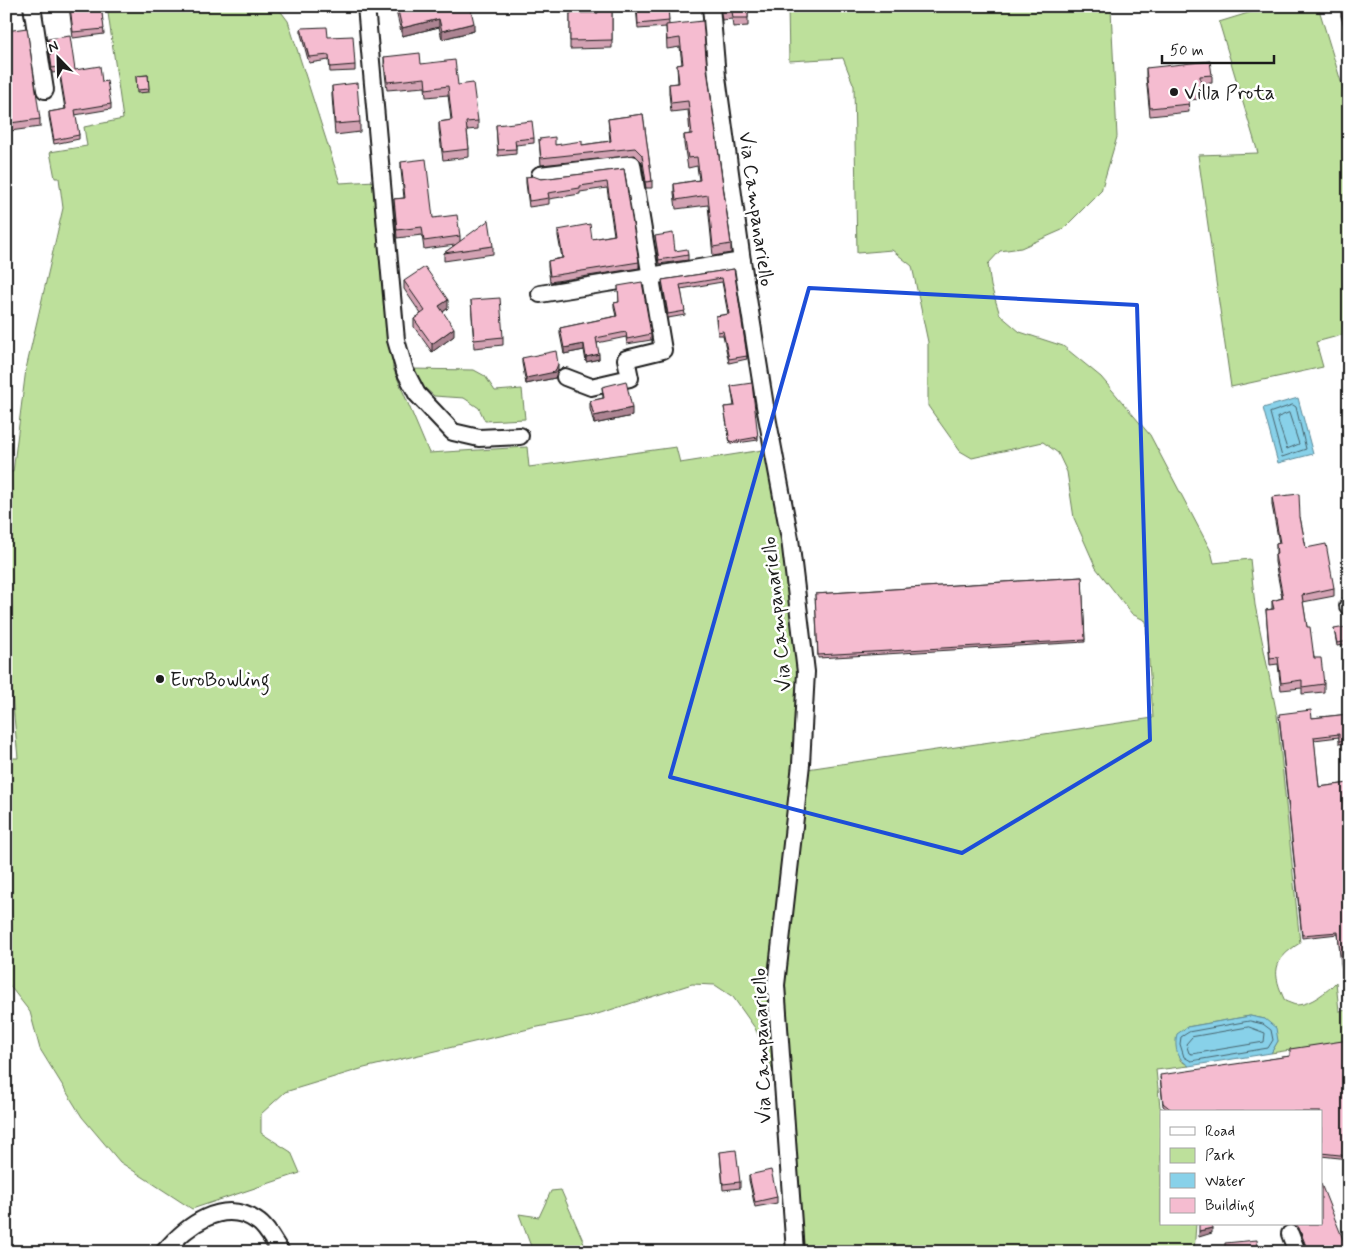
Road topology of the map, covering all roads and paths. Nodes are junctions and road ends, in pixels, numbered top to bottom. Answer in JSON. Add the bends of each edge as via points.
{"nodes":[{"id":1,"x":32,"y":6,"type":"edge"},
{"id":2,"x":366,"y":6,"type":"edge"},
{"id":3,"x":711,"y":6,"type":"edge"},
{"id":4,"x":45,"y":90,"type":"dead end"},
{"id":5,"x":540,"y":175,"type":"dead end"},
{"id":6,"x":742,"y":261,"type":"junction"},
{"id":7,"x":649,"y":277,"type":"junction"},
{"id":8,"x":540,"y":294,"type":"dead end"},
{"id":9,"x":565,"y":377,"type":"dead end"},
{"id":10,"x":520,"y":436,"type":"dead end"},
{"id":11,"x":1290,"y":1234,"type":"dead end"},
{"id":12,"x":164,"y":1252,"type":"edge"},
{"id":13,"x":281,"y":1252,"type":"edge"},
{"id":14,"x":795,"y":1252,"type":"edge"},
{"id":15,"x":1297,"y":1252,"type":"edge"}],
"edges":[{"from":1,"to":4,"type":"street"},
{"from":2,"to":10,"type":"street","via":[[396,340],[405,371],[417,394],[453,432],[478,438]]},
{"from":3,"to":6,"type":"street","name":"Via Campanariello","via":[[717,77]]},
{"from":5,"to":7,"type":"street","via":[[632,164]]},
{"from":6,"to":7,"type":"street"},
{"from":6,"to":14,"type":"street","name":"Via Campanariello","via":[[790,539],[806,672],[801,764],[776,985]]},
{"from":7,"to":8,"type":"street"},
{"from":7,"to":9,"type":"street","via":[[663,350],[626,359],[630,378],[591,387]]},
{"from":11,"to":15,"type":"street"},
{"from":12,"to":13,"type":"street","via":[[194,1223],[220,1212],[239,1212],[259,1222]]}]}
